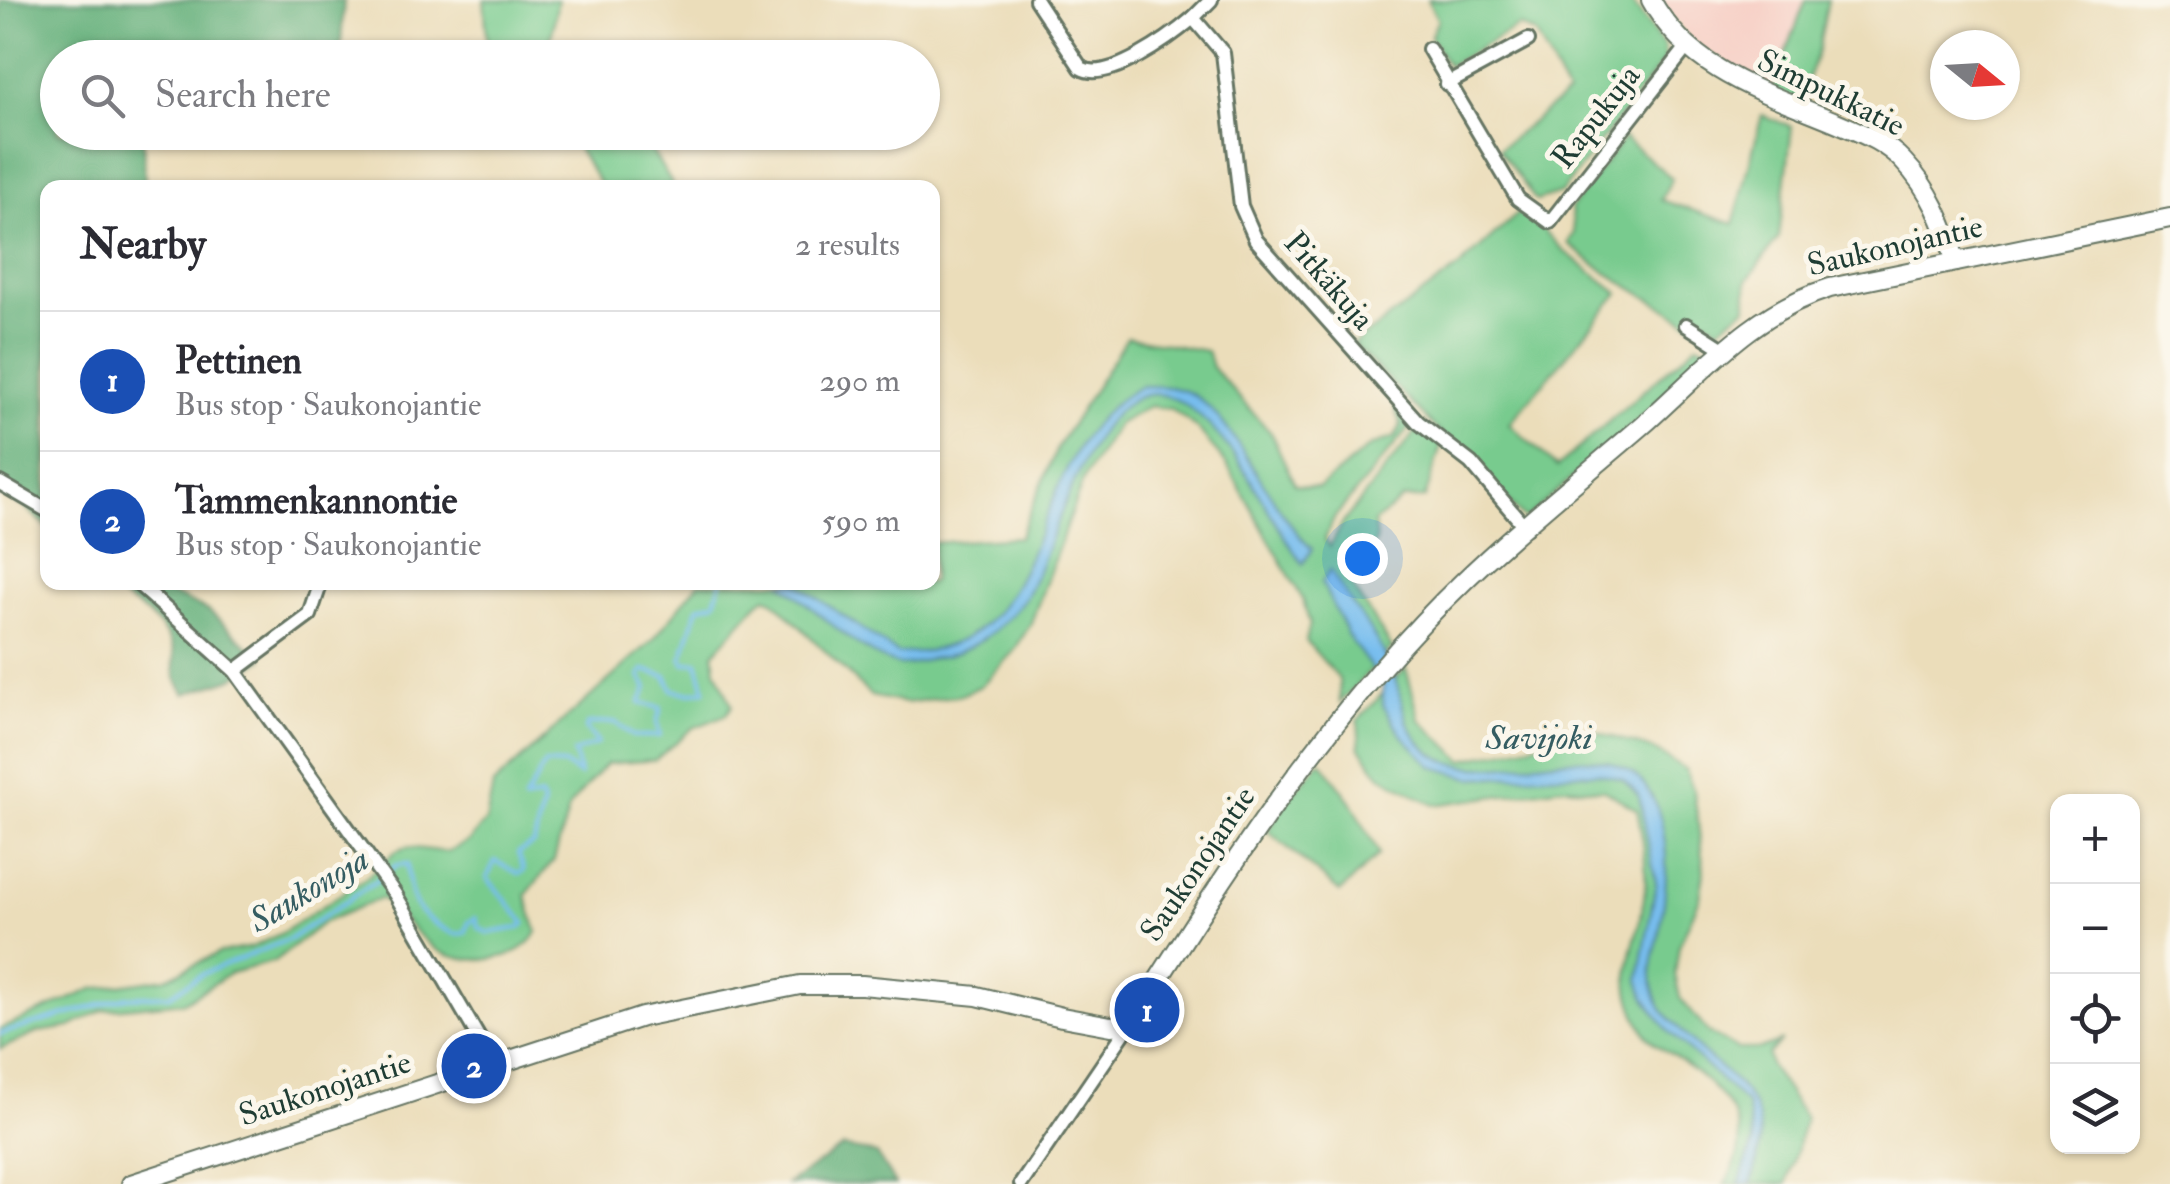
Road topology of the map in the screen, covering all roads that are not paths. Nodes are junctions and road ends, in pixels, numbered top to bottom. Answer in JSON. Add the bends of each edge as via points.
{"nodes":[{"id":1,"x":1036,"y":0,"type":"edge"},
{"id":2,"x":1211,"y":0,"type":"edge"},
{"id":3,"x":1650,"y":0,"type":"edge"},
{"id":4,"x":1193,"y":18,"type":"junction"},
{"id":5,"x":1528,"y":40,"type":"dead end"},
{"id":6,"x":1687,"y":47,"type":"junction"},
{"id":7,"x":1429,"y":49,"type":"dead end"},
{"id":8,"x":1448,"y":84,"type":"junction"},
{"id":9,"x":2170,"y":218,"type":"edge"},
{"id":10,"x":1956,"y":262,"type":"junction"},
{"id":11,"x":1686,"y":324,"type":"dead end"},
{"id":12,"x":1725,"y":350,"type":"junction"},
{"id":13,"x":0,"y":483,"type":"edge"},
{"id":14,"x":40,"y":506,"type":"edge"},
{"id":15,"x":1526,"y":528,"type":"junction"},
{"id":16,"x":145,"y":590,"type":"edge"},
{"id":17,"x":318,"y":590,"type":"edge"},
{"id":18,"x":236,"y":671,"type":"junction"},
{"id":19,"x":1130,"y":1024,"type":"junction"},
{"id":20,"x":494,"y":1064,"type":"junction"},
{"id":21,"x":130,"y":1184,"type":"edge"},
{"id":22,"x":1021,"y":1184,"type":"edge"}],
"edges":[{"from":1,"to":4,"type":"street","via":[[1081,68],[1092,73]]},
{"from":2,"to":4,"type":"street"},
{"from":3,"to":6,"type":"street","name":"Simpukkatie"},
{"from":4,"to":15,"type":"street","name":"Pitkäkuja","via":[[1223,53],[1241,206],[1256,240],[1418,422],[1471,464]]},
{"from":5,"to":8,"type":"street"},
{"from":6,"to":8,"type":"street","name":"Rapukuja","via":[[1550,222],[1518,199]]},
{"from":6,"to":10,"type":"street","name":"Simpukkatie","via":[[1740,83],[1888,148],[1926,188]]},
{"from":7,"to":8,"type":"street"},
{"from":9,"to":10,"type":"street","name":"Saukonojantie"},
{"from":10,"to":12,"type":"street","name":"Saukonojantie","via":[[1805,296],[1772,312]]},
{"from":11,"to":12,"type":"street"},
{"from":12,"to":15,"type":"street","name":"Saukonojantie"},
{"from":13,"to":14,"type":"street"},
{"from":15,"to":19,"type":"street","name":"Saukonojantie","via":[[1467,578],[1371,682],[1275,802]]},
{"from":16,"to":18,"type":"street"},
{"from":17,"to":18,"type":"street","via":[[310,615]]},
{"from":18,"to":20,"type":"street","via":[[387,883]]},
{"from":19,"to":20,"type":"street","name":"Saukonojantie","via":[[1062,1018],[977,996],[800,985],[642,1018]]},
{"from":19,"to":22,"type":"street"},
{"from":20,"to":21,"type":"street","name":"Saukonojantie"}]}
